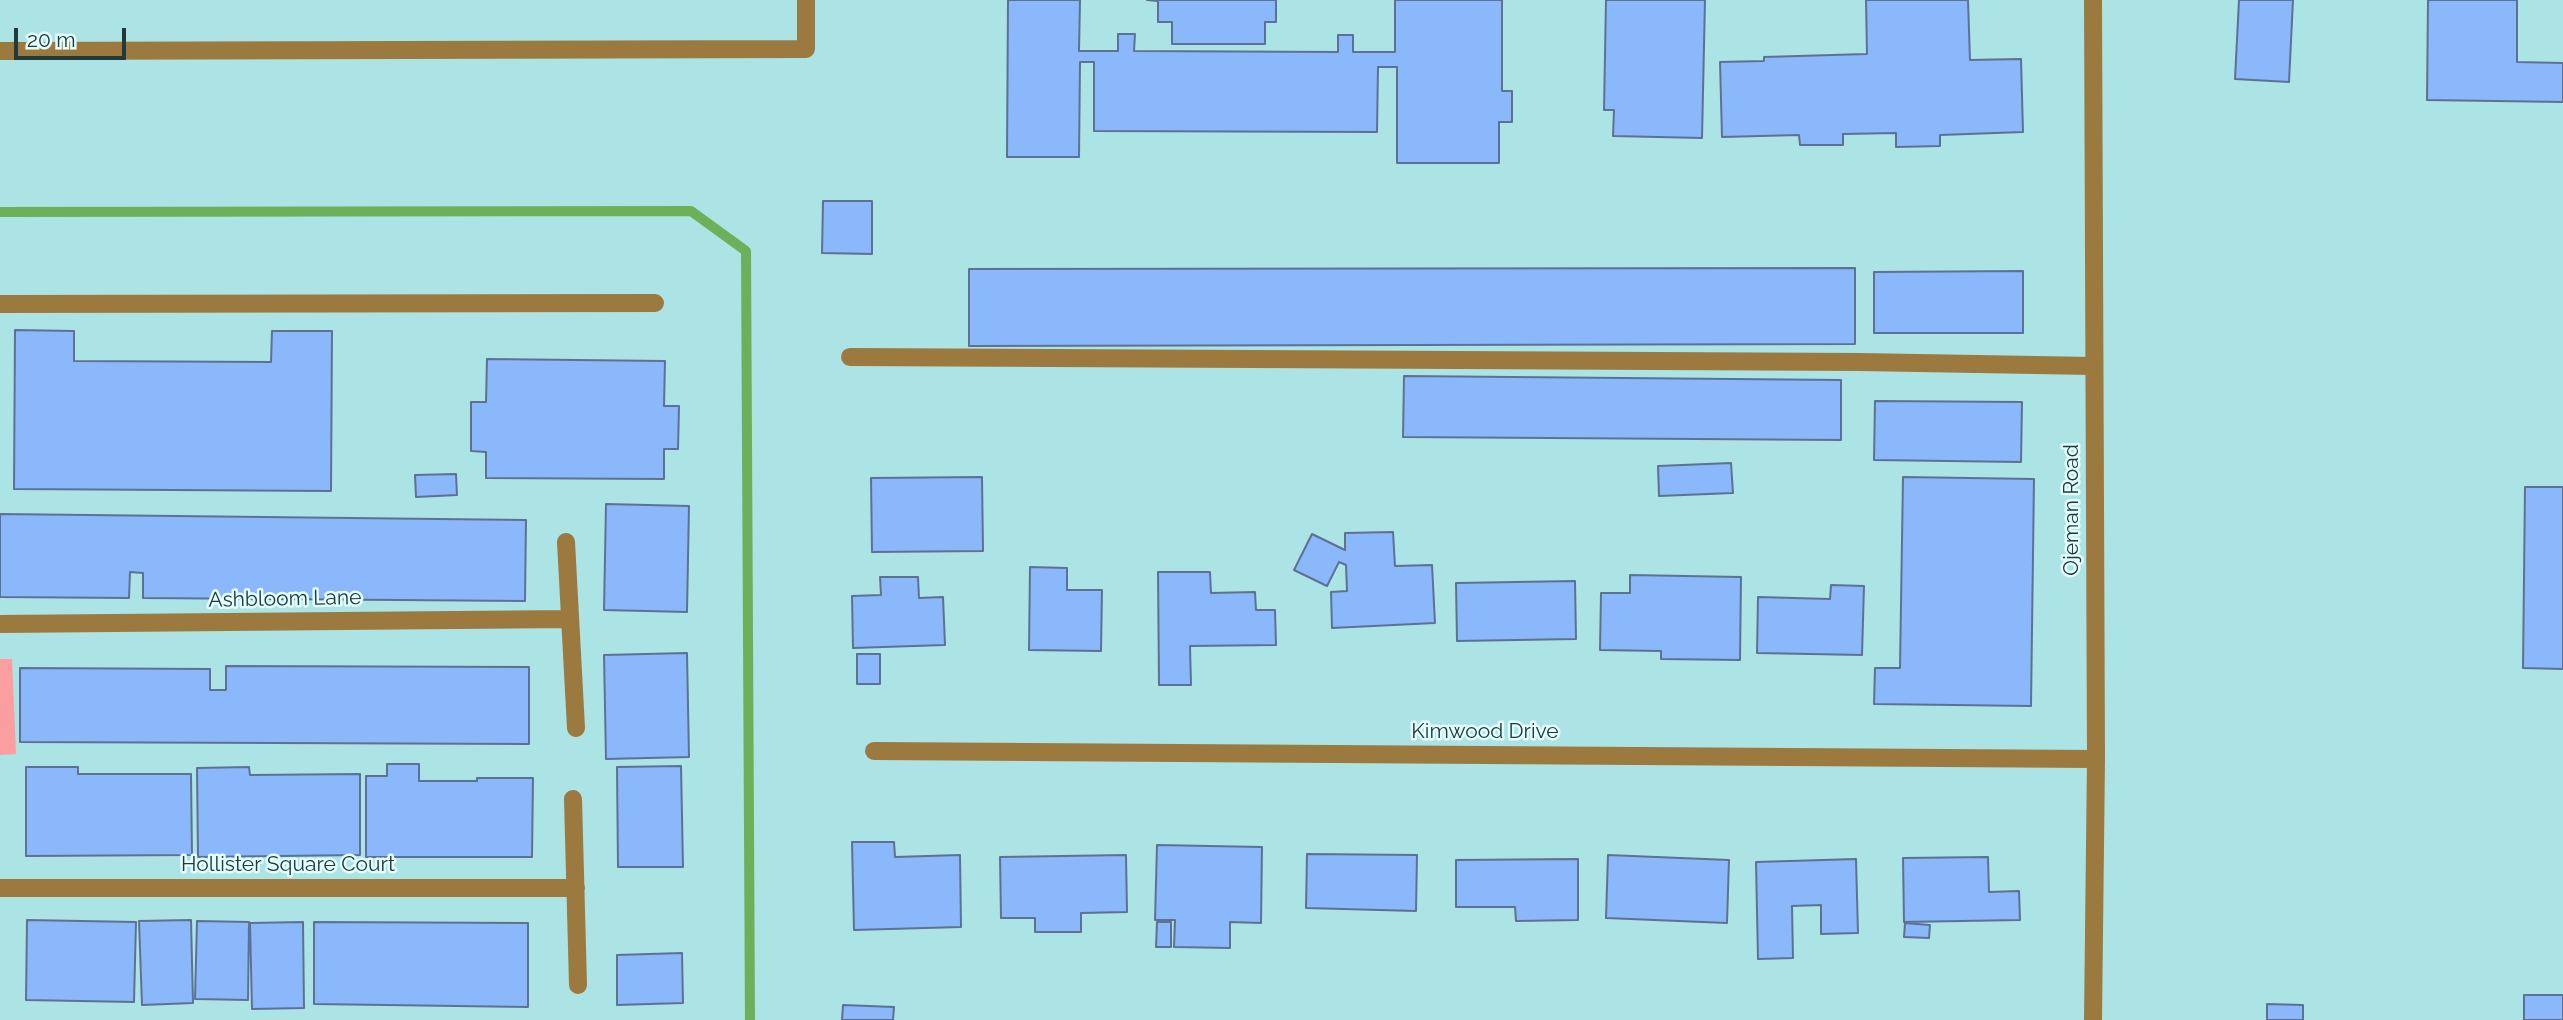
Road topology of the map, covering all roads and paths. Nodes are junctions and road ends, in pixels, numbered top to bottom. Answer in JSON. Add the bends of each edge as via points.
{"nodes":[{"id":1,"x":806,"y":0,"type":"edge"},
{"id":2,"x":2093,"y":0,"type":"edge"},
{"id":3,"x":0,"y":51,"type":"edge"},
{"id":4,"x":655,"y":303,"type":"dead end"},
{"id":5,"x":0,"y":304,"type":"edge"},
{"id":6,"x":850,"y":357,"type":"dead end"},
{"id":7,"x":2094,"y":366,"type":"junction"},
{"id":8,"x":566,"y":542,"type":"dead end"},
{"id":9,"x":570,"y":619,"type":"junction"},
{"id":10,"x":0,"y":624,"type":"edge"},
{"id":11,"x":576,"y":727,"type":"dead end"},
{"id":12,"x":874,"y":751,"type":"dead end"},
{"id":13,"x":2096,"y":759,"type":"junction"},
{"id":14,"x":573,"y":799,"type":"dead end"},
{"id":15,"x":0,"y":888,"type":"edge"},
{"id":16,"x":576,"y":888,"type":"junction"},
{"id":17,"x":578,"y":985,"type":"dead end"},
{"id":18,"x":2093,"y":1020,"type":"edge"}],
"edges":[{"from":1,"to":3,"type":"street","via":[[806,49]]},
{"from":2,"to":7,"type":"street","name":"Ojeman Road"},
{"from":4,"to":5,"type":"street"},
{"from":6,"to":7,"type":"street"},
{"from":7,"to":13,"type":"street","name":"Ojeman Road"},
{"from":8,"to":9,"type":"street"},
{"from":9,"to":10,"type":"street","name":"Ashbloom Lane"},
{"from":9,"to":11,"type":"street"},
{"from":12,"to":13,"type":"street","name":"Kimwood Drive"},
{"from":13,"to":18,"type":"street","name":"Ojeman Road"},
{"from":14,"to":16,"type":"street"},
{"from":15,"to":16,"type":"street","name":"Hollister Square Court"},
{"from":16,"to":17,"type":"street"}]}
